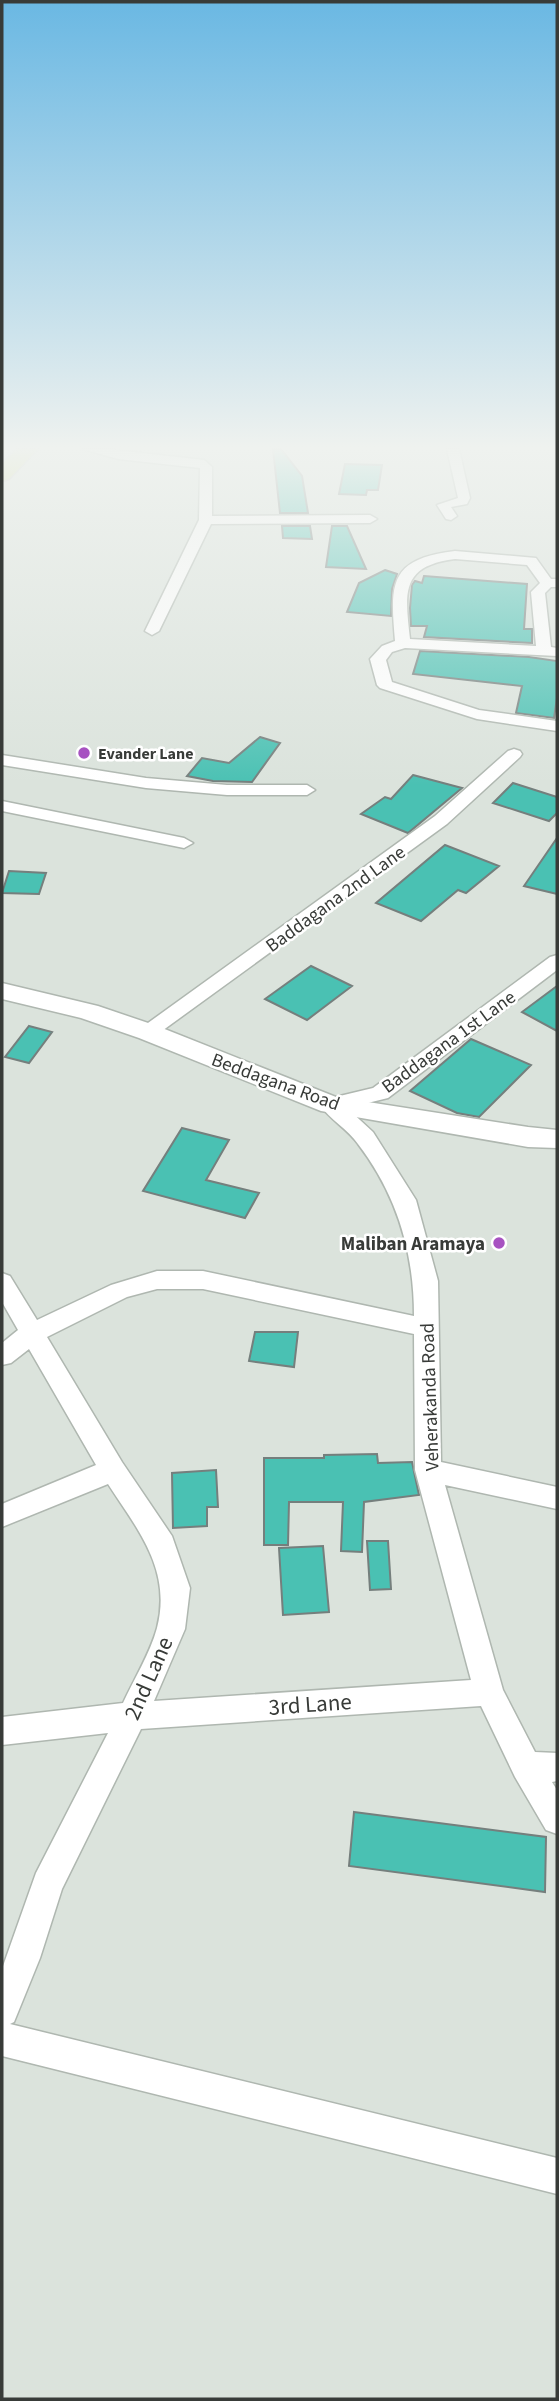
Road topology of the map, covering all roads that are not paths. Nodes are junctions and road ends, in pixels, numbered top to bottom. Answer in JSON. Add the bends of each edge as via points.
{"nodes":[{"id":1,"x":186,"y":561,"type":"edge"},
{"id":2,"x":424,"y":561,"type":"edge"},
{"id":3,"x":531,"y":561,"type":"edge"},
{"id":4,"x":552,"y":583,"type":"edge"},
{"id":5,"x":152,"y":631,"type":"dead end"},
{"id":6,"x":403,"y":643,"type":"junction"},
{"id":7,"x":551,"y":652,"type":"edge"},
{"id":8,"x":557,"y":726,"type":"edge"},
{"id":9,"x":514,"y":754,"type":"dead end"},
{"id":10,"x":2,"y":760,"type":"edge"},
{"id":11,"x":307,"y":790,"type":"dead end"},
{"id":12,"x":2,"y":806,"type":"edge"},
{"id":13,"x":184,"y":843,"type":"dead end"},
{"id":14,"x":557,"y":961,"type":"edge"},
{"id":15,"x":2,"y":990,"type":"edge"},
{"id":16,"x":148,"y":1032,"type":"junction"},
{"id":17,"x":331,"y":1105,"type":"junction"},
{"id":18,"x":557,"y":1139,"type":"edge"},
{"id":19,"x":2,"y":1282,"type":"edge"},
{"id":20,"x":427,"y":1328,"type":"junction"},
{"id":21,"x":32,"y":1333,"type":"junction"},
{"id":22,"x":2,"y":1356,"type":"edge"},
{"id":23,"x":428,"y":1469,"type":"junction"},
{"id":24,"x":113,"y":1470,"type":"junction"},
{"id":25,"x":557,"y":1498,"type":"edge"},
{"id":26,"x":2,"y":1516,"type":"edge"},
{"id":27,"x":489,"y":1692,"type":"junction"},
{"id":28,"x":132,"y":1716,"type":"junction"},
{"id":29,"x":2,"y":1731,"type":"edge"},
{"id":30,"x":526,"y":1767,"type":"junction"},
{"id":31,"x":557,"y":1767,"type":"edge"},
{"id":32,"x":557,"y":1819,"type":"edge"},
{"id":33,"x":2,"y":2010,"type":"edge"},
{"id":34,"x":2,"y":2039,"type":"edge"},
{"id":35,"x":557,"y":2176,"type":"edge"}],
"edges":[{"from":1,"to":5,"type":"street"},
{"from":2,"to":6,"type":"street","via":[[408,569],[400,589]]},
{"from":3,"to":4,"type":"street"},
{"from":4,"to":7,"type":"street","via":[[538,592]]},
{"from":6,"to":7,"type":"street"},
{"from":6,"to":8,"type":"street","via":[[387,649],[378,659],[385,685],[477,714]]},
{"from":9,"to":16,"type":"street","name":"Baddagana 2nd Lane","via":[[442,820]]},
{"from":10,"to":11,"type":"street","via":[[146,783]]},
{"from":12,"to":13,"type":"street"},
{"from":14,"to":17,"type":"street","name":"Baddagana 1st Lane","via":[[380,1093]]},
{"from":15,"to":16,"type":"street","name":"Beddagana Road"},
{"from":16,"to":17,"type":"street","name":"Beddagana Road"},
{"from":17,"to":18,"type":"street","name":"Beddagana Road"},
{"from":17,"to":20,"type":"street","name":"Veherakanda Road","via":[[365,1137],[405,1200],[426,1281]]},
{"from":19,"to":21,"type":"street","name":"2nd Lane"},
{"from":20,"to":21,"type":"street","via":[[181,1278],[119,1291]]},
{"from":20,"to":23,"type":"street","name":"Veherakanda Road"},
{"from":21,"to":22,"type":"street"},
{"from":21,"to":24,"type":"street","name":"2nd Lane"},
{"from":23,"to":25,"type":"street"},
{"from":23,"to":27,"type":"street","name":"Veherakanda Road"},
{"from":24,"to":26,"type":"street"},
{"from":24,"to":28,"type":"street","name":"2nd Lane","via":[[162,1544],[176,1588],[171,1629]]},
{"from":27,"to":28,"type":"street","name":"3rd Lane"},
{"from":27,"to":30,"type":"street","name":"Veherakanda Road"},
{"from":28,"to":29,"type":"street","name":"3rd Lane"},
{"from":28,"to":33,"type":"street","name":"2nd Lane","via":[[47,1884]]},
{"from":30,"to":31,"type":"street"},
{"from":30,"to":32,"type":"street","name":"Veherakanda Road"},
{"from":34,"to":35,"type":"street"}]}
